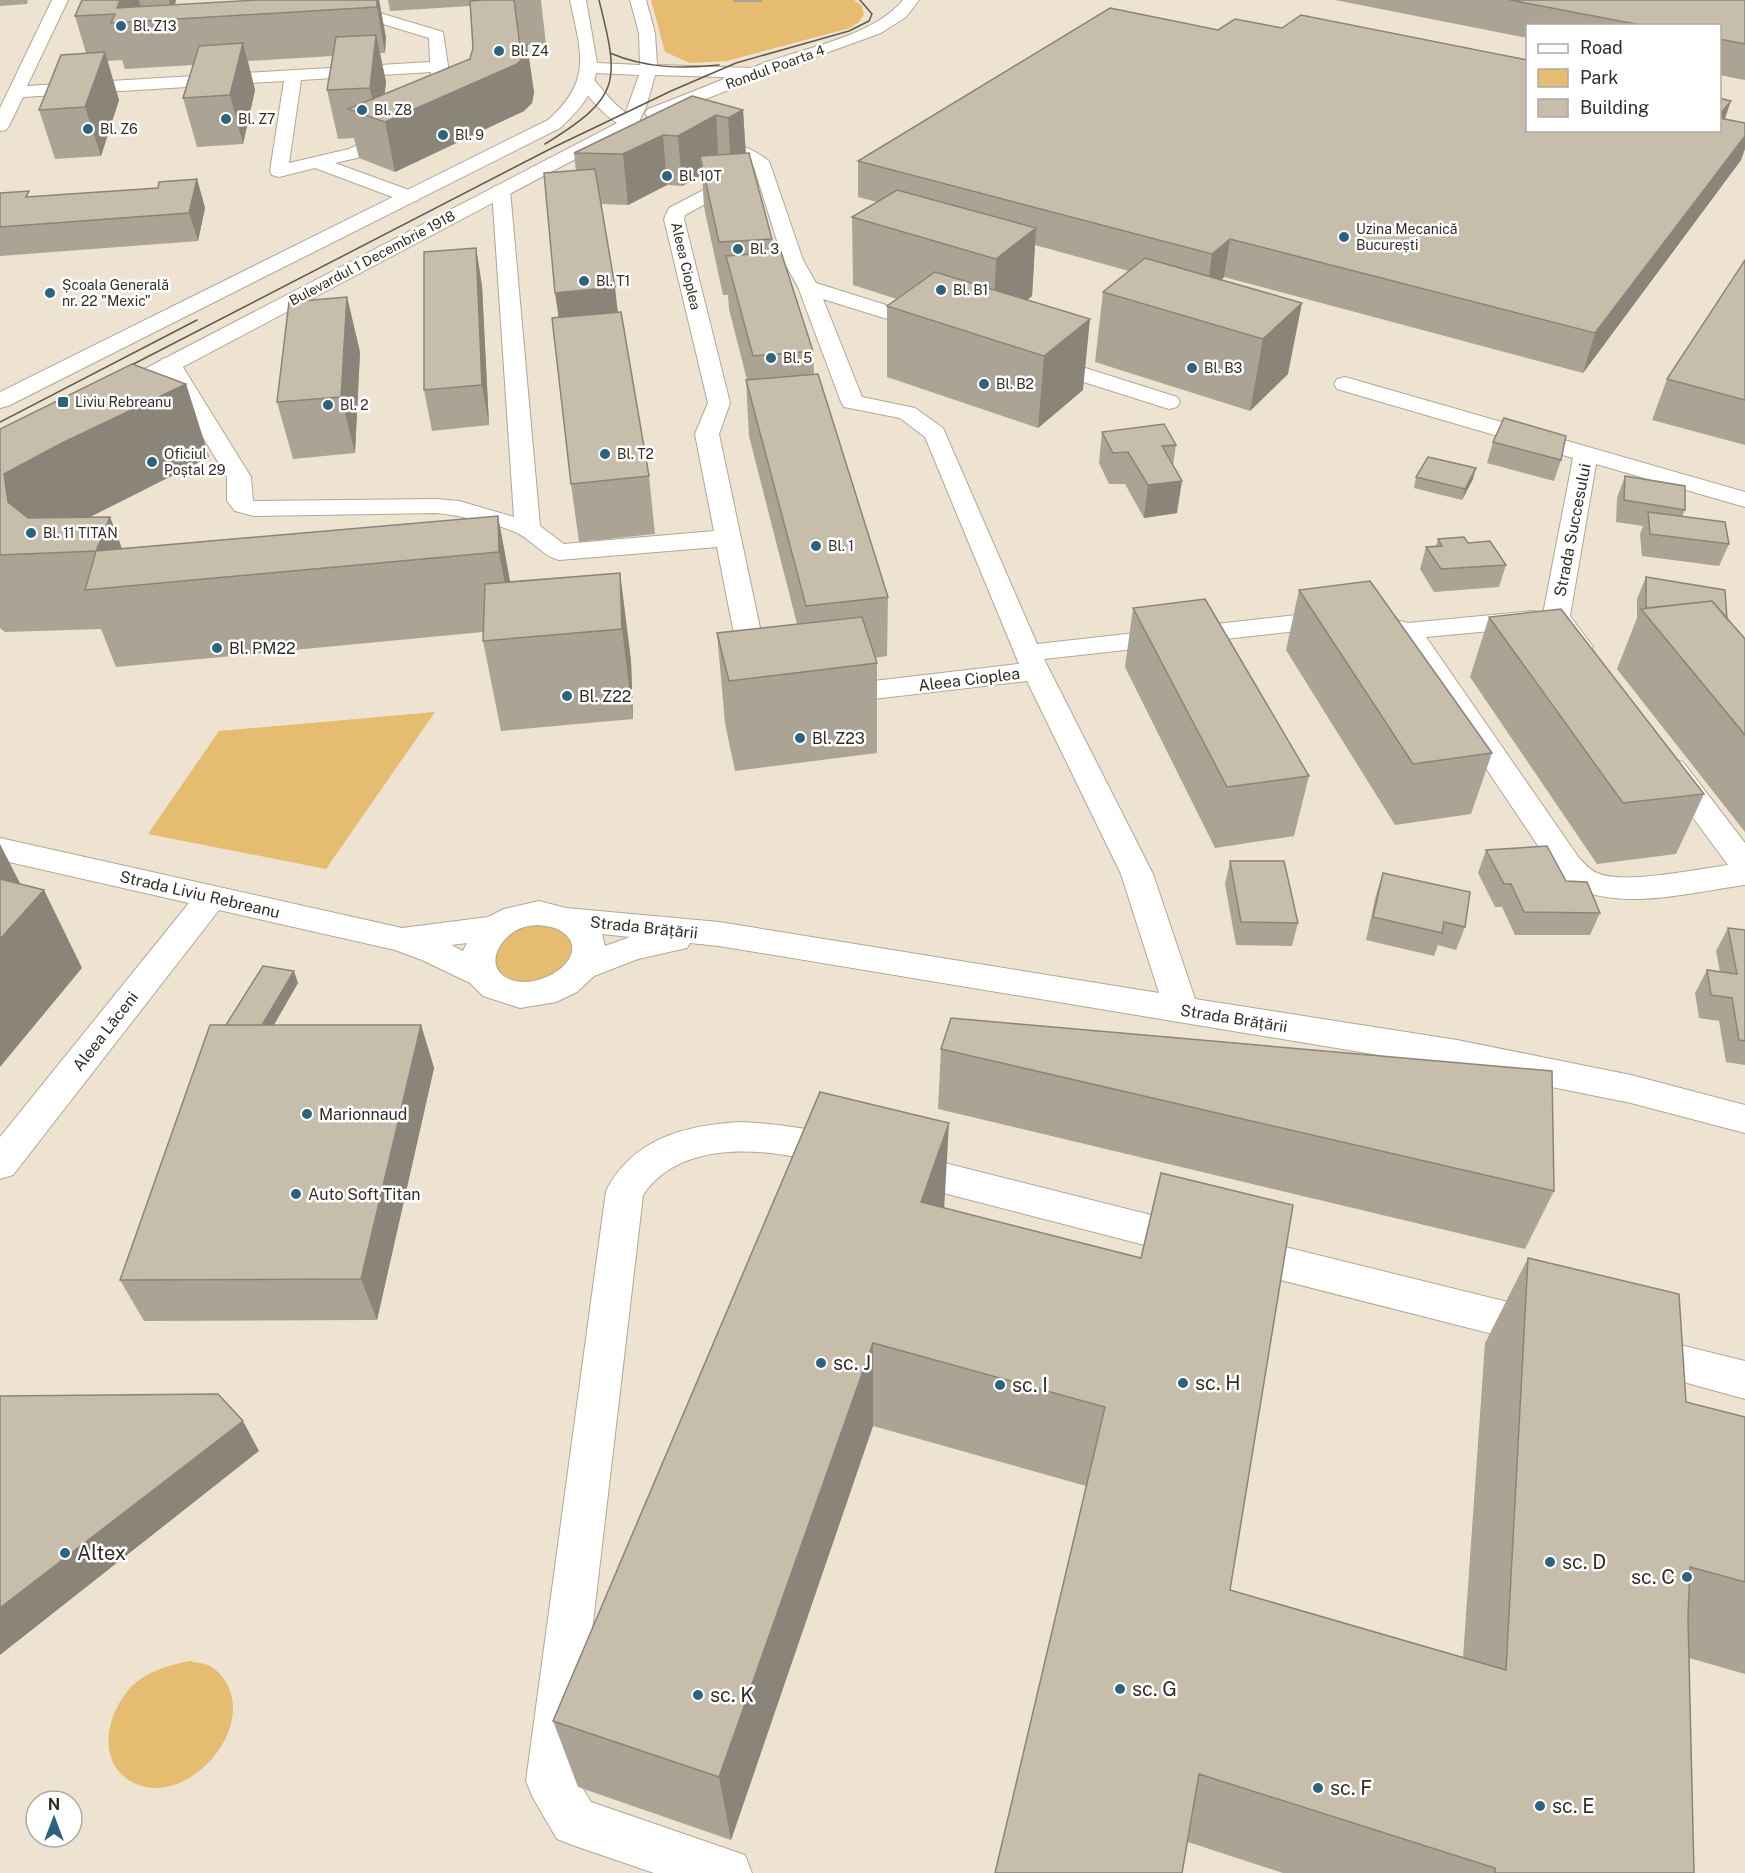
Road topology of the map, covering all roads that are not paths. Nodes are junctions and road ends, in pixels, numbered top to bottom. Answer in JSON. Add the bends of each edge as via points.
{"nodes":[{"id":1,"x":60,"y":0,"type":"edge"},
{"id":2,"x":343,"y":0,"type":"edge"},
{"id":3,"x":578,"y":0,"type":"edge"},
{"id":4,"x":638,"y":0,"type":"edge"},
{"id":5,"x":911,"y":0,"type":"edge"},
{"id":6,"x":440,"y":66,"type":"junction"},
{"id":7,"x":649,"y":71,"type":"junction"},
{"id":8,"x":754,"y":73,"type":"junction"},
{"id":9,"x":293,"y":75,"type":"junction"},
{"id":10,"x":588,"y":76,"type":"junction"},
{"id":11,"x":16,"y":92,"type":"junction"},
{"id":12,"x":630,"y":123,"type":"junction"},
{"id":13,"x":0,"y":126,"type":"edge"},
{"id":14,"x":318,"y":164,"type":"junction"},
{"id":15,"x":762,"y":165,"type":"junction"},
{"id":16,"x":501,"y":190,"type":"junction"},
{"id":17,"x":410,"y":197,"type":"junction"},
{"id":18,"x":808,"y":287,"type":"junction"},
{"id":19,"x":951,"y":332,"type":"edge"},
{"id":20,"x":1017,"y":353,"type":"edge"},
{"id":21,"x":170,"y":363,"type":"junction"},
{"id":22,"x":1345,"y":384,"type":"dead end"},
{"id":23,"x":0,"y":401,"type":"edge"},
{"id":24,"x":1169,"y":402,"type":"dead end"},
{"id":25,"x":105,"y":408,"type":"edge"},
{"id":26,"x":191,"y":440,"type":"dead end"},
{"id":27,"x":224,"y":452,"type":"junction"},
{"id":28,"x":1586,"y":455,"type":"junction"},
{"id":29,"x":1745,"y":500,"type":"edge"},
{"id":30,"x":528,"y":530,"type":"junction"},
{"id":31,"x":728,"y":538,"type":"junction"},
{"id":32,"x":1556,"y":616,"type":"junction"},
{"id":33,"x":1408,"y":631,"type":"junction"},
{"id":34,"x":1031,"y":662,"type":"junction"},
{"id":35,"x":1598,"y":672,"type":"edge"},
{"id":36,"x":766,"y":693,"type":"edge"},
{"id":37,"x":806,"y":698,"type":"edge"},
{"id":38,"x":1654,"y":745,"type":"edge"},
{"id":39,"x":0,"y":849,"type":"edge"},
{"id":40,"x":1745,"y":865,"type":"edge"},
{"id":41,"x":1745,"y":874,"type":"edge"},
{"id":42,"x":210,"y":897,"type":"junction"},
{"id":43,"x":569,"y":919,"type":"junction"},
{"id":44,"x":495,"y":928,"type":"junction"},
{"id":45,"x":719,"y":934,"type":"junction"},
{"id":46,"x":399,"y":939,"type":"junction"},
{"id":47,"x":585,"y":966,"type":"junction"},
{"id":48,"x":481,"y":974,"type":"junction"},
{"id":49,"x":1182,"y":1010,"type":"junction"},
{"id":50,"x":1745,"y":1119,"type":"edge"},
{"id":51,"x":0,"y":1164,"type":"edge"},
{"id":52,"x":1745,"y":1380,"type":"edge"},
{"id":53,"x":727,"y":1873,"type":"edge"}],
"edges":[{"from":1,"to":11,"type":"street"},
{"from":2,"to":6,"type":"street","via":[[342,7],[437,35]]},
{"from":3,"to":10,"type":"street"},
{"from":4,"to":7,"type":"street","via":[[650,41]]},
{"from":5,"to":8,"type":"street","name":"Rondul Poarta 4","via":[[900,14],[875,30]]},
{"from":6,"to":9,"type":"street"},
{"from":6,"to":14,"type":"street","via":[[439,114],[355,153]]},
{"from":7,"to":8,"type":"street"},
{"from":7,"to":10,"type":"street"},
{"from":7,"to":12,"type":"street"},
{"from":8,"to":12,"type":"street","name":"Rondul Poarta 4"},
{"from":9,"to":11,"type":"street"},
{"from":9,"to":14,"type":"street","via":[[279,171]]},
{"from":10,"to":12,"type":"street","via":[[608,105]]},
{"from":10,"to":17,"type":"street","via":[[572,110],[554,124]]},
{"from":11,"to":13,"type":"street"},
{"from":12,"to":15,"type":"street","via":[[732,148]]},
{"from":12,"to":16,"type":"street","name":"Bulevardul 1 Decembrie 1918"},
{"from":14,"to":17,"type":"street"},
{"from":15,"to":18,"type":"street","via":[[793,260]]},
{"from":15,"to":31,"type":"street","name":"Aleea Cioplea","via":[[676,212],[674,219],[719,403],[707,434]]},
{"from":16,"to":21,"type":"street","name":"Bulevardul 1 Decembrie 1918"},
{"from":16,"to":30,"type":"street"},
{"from":17,"to":23,"type":"street"},
{"from":18,"to":19,"type":"street"},
{"from":18,"to":34,"type":"street","via":[[852,402],[907,413],[935,432]]},
{"from":20,"to":24,"type":"street"},
{"from":21,"to":25,"type":"street","name":"Bulevardul 1 Decembrie 1918"},
{"from":21,"to":27,"type":"street"},
{"from":22,"to":28,"type":"street"},
{"from":26,"to":27,"type":"street"},
{"from":27,"to":30,"type":"street","via":[[239,477],[239,501],[244,506],[436,506],[459,508]]},
{"from":28,"to":29,"type":"street"},
{"from":28,"to":32,"type":"street","name":"Strada Succesului"},
{"from":30,"to":31,"type":"street","via":[[559,552]]},
{"from":31,"to":36,"type":"street","name":"Aleea Cioplea","via":[[758,681]]},
{"from":32,"to":33,"type":"street","name":"Aleea Cioplea"},
{"from":32,"to":35,"type":"street","name":"Strada Succesului"},
{"from":33,"to":34,"type":"street","name":"Aleea Cioplea","via":[[1372,622],[1332,619]]},
{"from":33,"to":41,"type":"street","via":[[1579,878],[1617,889]]},
{"from":34,"to":37,"type":"street","name":"Aleea Cioplea"},
{"from":34,"to":49,"type":"street","name":"Aleea Cioplea","via":[[1137,874]]},
{"from":38,"to":40,"type":"street"},
{"from":39,"to":42,"type":"street","name":"Strada Liviu Rebreanu"},
{"from":42,"to":46,"type":"street","name":"Strada Liviu Rebreanu"},
{"from":42,"to":51,"type":"street","name":"Aleea Lăceni"},
{"from":43,"to":44,"type":"street","via":[[539,913],[523,915]]},
{"from":43,"to":45,"type":"street","name":"Strada Brățării"},
{"from":43,"to":47,"type":"street","via":[[589,939],[590,953]]},
{"from":44,"to":46,"type":"street","name":"Strada Liviu Rebreanu"},
{"from":44,"to":48,"type":"street","via":[[478,951]]},
{"from":45,"to":47,"type":"street","name":"Strada Brățării","via":[[633,948]]},
{"from":45,"to":49,"type":"street","name":"Strada Brățării"},
{"from":46,"to":48,"type":"street","name":"Strada Liviu Rebreanu"},
{"from":47,"to":48,"type":"street","via":[[568,982],[538,994],[509,993]]},
{"from":49,"to":50,"type":"street","name":"Strada Brățării","via":[[1544,1070]]},
{"from":52,"to":53,"type":"street","via":[[808,1144],[740,1137],[702,1140],[669,1151],[643,1167],[625,1191],[550,1781],[575,1821]]}]}
